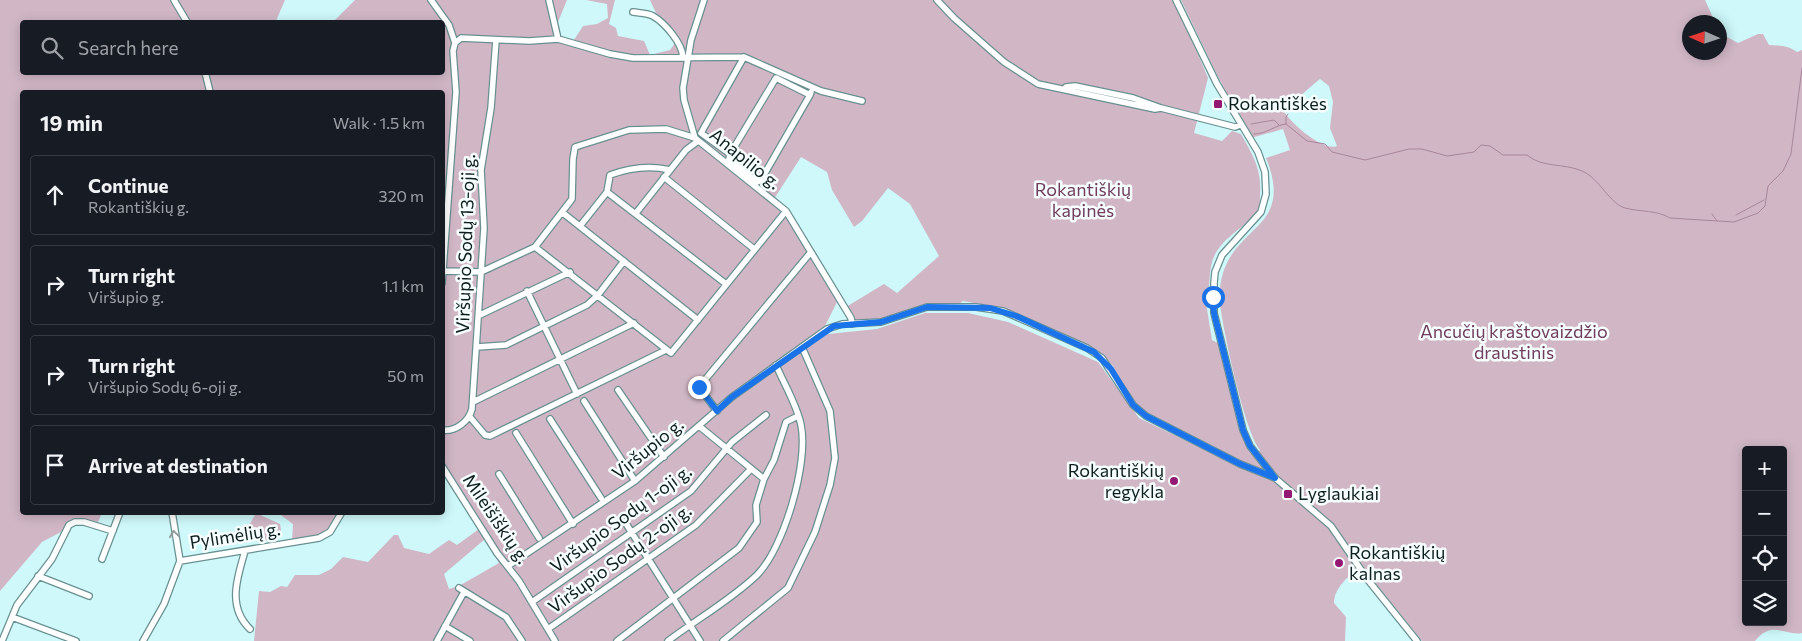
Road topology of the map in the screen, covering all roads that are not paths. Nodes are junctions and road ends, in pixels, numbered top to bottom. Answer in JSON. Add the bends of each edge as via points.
{"nodes":[{"id":1,"x":174,"y":0,"type":"edge"},
{"id":2,"x":431,"y":0,"type":"edge"},
{"id":3,"x":549,"y":0,"type":"edge"},
{"id":4,"x":704,"y":0,"type":"edge"},
{"id":5,"x":938,"y":0,"type":"edge"},
{"id":6,"x":1176,"y":0,"type":"edge"},
{"id":7,"x":633,"y":12,"type":"dead end"},
{"id":8,"x":186,"y":20,"type":"edge"},
{"id":9,"x":445,"y":20,"type":"edge"},
{"id":10,"x":445,"y":21,"type":"edge"},
{"id":11,"x":558,"y":39,"type":"junction"},
{"id":12,"x":496,"y":40,"type":"junction"},
{"id":13,"x":455,"y":43,"type":"junction"},
{"id":14,"x":685,"y":57,"type":"junction"},
{"id":15,"x":744,"y":58,"type":"junction"},
{"id":16,"x":206,"y":75,"type":"edge"},
{"id":17,"x":813,"y":88,"type":"junction"},
{"id":18,"x":210,"y":90,"type":"edge"},
{"id":19,"x":810,"y":95,"type":"junction"},
{"id":20,"x":862,"y":101,"type":"dead end"},
{"id":21,"x":1240,"y":125,"type":"junction"},
{"id":22,"x":696,"y":139,"type":"junction"},
{"id":23,"x":723,"y":149,"type":"junction"},
{"id":24,"x":730,"y":154,"type":"junction"},
{"id":25,"x":718,"y":156,"type":"junction"},
{"id":26,"x":670,"y":170,"type":"junction"},
{"id":27,"x":664,"y":177,"type":"junction"},
{"id":28,"x":607,"y":192,"type":"junction"},
{"id":29,"x":786,"y":211,"type":"junction"},
{"id":30,"x":563,"y":213,"type":"junction"},
{"id":31,"x":636,"y":214,"type":"junction"},
{"id":32,"x":580,"y":226,"type":"junction"},
{"id":33,"x":535,"y":247,"type":"junction"},
{"id":34,"x":754,"y":249,"type":"junction"},
{"id":35,"x":811,"y":252,"type":"junction"},
{"id":36,"x":445,"y":255,"type":"edge"},
{"id":37,"x":624,"y":261,"type":"junction"},
{"id":38,"x":445,"y":270,"type":"edge"},
{"id":39,"x":481,"y":272,"type":"junction"},
{"id":40,"x":570,"y":272,"type":"junction"},
{"id":41,"x":726,"y":284,"type":"junction"},
{"id":42,"x":527,"y":291,"type":"junction"},
{"id":43,"x":598,"y":295,"type":"junction"},
{"id":44,"x":480,"y":315,"type":"junction"},
{"id":45,"x":698,"y":320,"type":"junction"},
{"id":46,"x":634,"y":323,"type":"junction"},
{"id":47,"x":852,"y":324,"type":"junction"},
{"id":48,"x":544,"y":326,"type":"junction"},
{"id":49,"x":477,"y":347,"type":"junction"},
{"id":50,"x":802,"y":347,"type":"junction"},
{"id":51,"x":668,"y":351,"type":"junction"},
{"id":52,"x":560,"y":360,"type":"junction"},
{"id":53,"x":776,"y":365,"type":"junction"},
{"id":54,"x":618,"y":390,"type":"dead end"},
{"id":55,"x":577,"y":394,"type":"junction"},
{"id":56,"x":584,"y":401,"type":"dead end"},
{"id":57,"x":473,"y":402,"type":"junction"},
{"id":58,"x":717,"y":411,"type":"junction"},
{"id":59,"x":766,"y":415,"type":"dead end"},
{"id":60,"x":798,"y":416,"type":"junction"},
{"id":61,"x":470,"y":417,"type":"junction"},
{"id":62,"x":550,"y":419,"type":"dead end"},
{"id":63,"x":700,"y":426,"type":"junction"},
{"id":64,"x":445,"y":430,"type":"edge"},
{"id":65,"x":516,"y":433,"type":"dead end"},
{"id":66,"x":727,"y":448,"type":"junction"},
{"id":67,"x":664,"y":457,"type":"junction"},
{"id":68,"x":751,"y":469,"type":"junction"},
{"id":69,"x":445,"y":471,"type":"edge"},
{"id":70,"x":499,"y":474,"type":"dead end"},
{"id":71,"x":1275,"y":478,"type":"junction"},
{"id":72,"x":764,"y":479,"type":"junction"},
{"id":73,"x":635,"y":481,"type":"junction"},
{"id":74,"x":601,"y":498,"type":"dead end"},
{"id":75,"x":119,"y":515,"type":"edge"},
{"id":76,"x":172,"y":515,"type":"edge"},
{"id":77,"x":340,"y":515,"type":"edge"},
{"id":78,"x":625,"y":522,"type":"dead end"},
{"id":79,"x":573,"y":524,"type":"junction"},
{"id":80,"x":113,"y":531,"type":"junction"},
{"id":81,"x":632,"y":532,"type":"junction"},
{"id":82,"x":539,"y":538,"type":"dead end"},
{"id":83,"x":245,"y":551,"type":"junction"},
{"id":84,"x":179,"y":558,"type":"junction"},
{"id":85,"x":648,"y":558,"type":"junction"},
{"id":86,"x":102,"y":559,"type":"dead end"},
{"id":87,"x":508,"y":566,"type":"junction"},
{"id":88,"x":38,"y":576,"type":"junction"},
{"id":89,"x":89,"y":596,"type":"dead end"},
{"id":90,"x":672,"y":599,"type":"junction"},
{"id":91,"x":532,"y":602,"type":"junction"},
{"id":92,"x":12,"y":617,"type":"junction"},
{"id":93,"x":689,"y":625,"type":"junction"},
{"id":94,"x":445,"y":626,"type":"junction"},
{"id":95,"x":250,"y":629,"type":"dead end"},
{"id":96,"x":548,"y":629,"type":"junction"},
{"id":97,"x":2,"y":641,"type":"edge"},
{"id":98,"x":76,"y":641,"type":"edge"},
{"id":99,"x":143,"y":641,"type":"edge"},
{"id":100,"x":437,"y":641,"type":"edge"},
{"id":101,"x":470,"y":641,"type":"edge"},
{"id":102,"x":522,"y":641,"type":"edge"},
{"id":103,"x":555,"y":641,"type":"edge"},
{"id":104,"x":617,"y":641,"type":"edge"},
{"id":105,"x":668,"y":641,"type":"edge"},
{"id":106,"x":700,"y":641,"type":"edge"},
{"id":107,"x":723,"y":641,"type":"edge"},
{"id":108,"x":1417,"y":641,"type":"edge"}],
"edges":[{"from":1,"to":8,"type":"street"},
{"from":2,"to":9,"type":"street"},
{"from":3,"to":11,"type":"street"},
{"from":4,"to":14,"type":"street","name":"Anapilio g."},
{"from":5,"to":21,"type":"street","via":[[1004,62],[1038,84],[1161,108],[1228,126]]},
{"from":6,"to":21,"type":"street"},
{"from":7,"to":14,"type":"street","via":[[652,16],[679,44]]},
{"from":10,"to":13,"type":"street"},
{"from":11,"to":12,"type":"street"},
{"from":11,"to":14,"type":"street","via":[[618,56]]},
{"from":12,"to":13,"type":"street","via":[[464,38]]},
{"from":12,"to":39,"type":"street","name":"Viršupio Sodų 13-oji g.","via":[[491,108],[481,170],[484,228]]},
{"from":13,"to":36,"type":"street","via":[[456,92]]},
{"from":14,"to":15,"type":"street"},
{"from":14,"to":22,"type":"street","name":"Anapilio g.","via":[[683,96]]},
{"from":15,"to":17,"type":"street"},
{"from":15,"to":23,"type":"street","via":[[701,133]]},
{"from":16,"to":18,"type":"street"},
{"from":17,"to":19,"type":"street"},
{"from":17,"to":20,"type":"street"},
{"from":19,"to":24,"type":"street","via":[[776,78]]},
{"from":19,"to":24,"type":"street","via":[[761,180],[757,182],[741,171],[729,159]]},
{"from":21,"to":71,"type":"street","via":[[1261,159],[1266,194],[1257,218],[1228,247],[1218,264],[1213,303],[1243,430],[1250,446]]},
{"from":22,"to":25,"type":"street","name":"Anapilio g."},
{"from":22,"to":26,"type":"street"},
{"from":22,"to":30,"type":"street","via":[[666,129],[646,129],[612,134],[575,147],[572,199]]},
{"from":23,"to":24,"type":"street"},
{"from":23,"to":25,"type":"street"},
{"from":25,"to":29,"type":"street","name":"Anapilio g."},
{"from":26,"to":27,"type":"street"},
{"from":26,"to":28,"type":"street","via":[[649,168],[619,172],[609,176]]},
{"from":27,"to":31,"type":"street"},
{"from":27,"to":34,"type":"street"},
{"from":28,"to":31,"type":"street"},
{"from":28,"to":32,"type":"street"},
{"from":29,"to":34,"type":"street"},
{"from":29,"to":35,"type":"street","name":"Anapilio g."},
{"from":30,"to":32,"type":"street"},
{"from":30,"to":33,"type":"street"},
{"from":31,"to":41,"type":"street"},
{"from":32,"to":37,"type":"street"},
{"from":33,"to":39,"type":"street"},
{"from":33,"to":40,"type":"street"},
{"from":34,"to":41,"type":"street"},
{"from":35,"to":47,"type":"street","name":"Anapilio g."},
{"from":35,"to":58,"type":"street","via":[[699,387]]},
{"from":37,"to":43,"type":"street"},
{"from":37,"to":45,"type":"street"},
{"from":38,"to":39,"type":"street"},
{"from":39,"to":44,"type":"street","name":"Viršupio Sodų 13-oji g."},
{"from":40,"to":42,"type":"street"},
{"from":40,"to":43,"type":"street"},
{"from":41,"to":45,"type":"street"},
{"from":42,"to":44,"type":"street"},
{"from":42,"to":48,"type":"street"},
{"from":43,"to":46,"type":"street"},
{"from":43,"to":48,"type":"street","via":[[588,304]]},
{"from":44,"to":49,"type":"street","name":"Viršupio Sodų 13-oji g."},
{"from":45,"to":51,"type":"street"},
{"from":46,"to":51,"type":"street"},
{"from":46,"to":52,"type":"street"},
{"from":47,"to":50,"type":"street","name":"Viršupio g.","via":[[830,328]]},
{"from":47,"to":71,"type":"street","name":"Viršupio g.","via":[[881,322],[935,306],[983,307],[1016,316],[1102,358],[1133,405],[1146,416],[1240,464]]},
{"from":48,"to":49,"type":"street","via":[[506,345]]},
{"from":48,"to":52,"type":"street"},
{"from":49,"to":57,"type":"street","name":"Viršupio Sodų 13-oji g."},
{"from":50,"to":53,"type":"street","name":"Viršupio g."},
{"from":50,"to":107,"type":"street","via":[[830,411],[834,451],[830,485],[815,532],[788,588]]},
{"from":51,"to":55,"type":"street"},
{"from":52,"to":55,"type":"street"},
{"from":52,"to":57,"type":"street"},
{"from":53,"to":58,"type":"street","name":"Viršupio g."},
{"from":53,"to":60,"type":"street"},
{"from":54,"to":67,"type":"street"},
{"from":55,"to":61,"type":"street","via":[[490,436],[484,435]]},
{"from":56,"to":73,"type":"street"},
{"from":57,"to":61,"type":"street","name":"Viršupio Sodų 13-oji g."},
{"from":58,"to":63,"type":"street","name":"Viršupio g."},
{"from":59,"to":66,"type":"street","name":"Viršupio Sodų 1-oji g."},
{"from":60,"to":72,"type":"street","via":[[786,422]]},
{"from":60,"to":93,"type":"street","via":[[802,430],[801,470],[774,551],[756,575]]},
{"from":61,"to":64,"type":"street","via":[[452,430]]},
{"from":62,"to":74,"type":"street"},
{"from":63,"to":66,"type":"street"},
{"from":63,"to":67,"type":"street","name":"Viršupio g."},
{"from":65,"to":79,"type":"street"},
{"from":66,"to":68,"type":"street"},
{"from":66,"to":81,"type":"street","name":"Viršupio Sodų 1-oji g.","via":[[691,491]]},
{"from":67,"to":73,"type":"street","name":"Viršupio g."},
{"from":68,"to":72,"type":"street"},
{"from":68,"to":85,"type":"street","name":"Viršupio Sodų 2-oji g.","via":[[696,525]]},
{"from":69,"to":87,"type":"street","name":"Mileišiškių g."},
{"from":70,"to":82,"type":"street"},
{"from":71,"to":108,"type":"street","via":[[1331,526],[1368,580]]},
{"from":72,"to":90,"type":"street","via":[[756,505],[757,522],[739,548]]},
{"from":73,"to":79,"type":"street","name":"Viršupio g."},
{"from":75,"to":80,"type":"street"},
{"from":84,"to":76,"type":"street","one_way":true},
{"from":77,"to":83,"type":"street","name":"Pylimėlių g.","via":[[325,536]]},
{"from":78,"to":81,"type":"street"},
{"from":79,"to":87,"type":"street","name":"Viršupio g."},
{"from":80,"to":86,"type":"street"},
{"from":80,"to":88,"type":"street","via":[[84,522],[72,523],[52,559]]},
{"from":81,"to":85,"type":"street"},
{"from":81,"to":91,"type":"street","name":"Viršupio Sodų 1-oji g."},
{"from":83,"to":84,"type":"street","name":"Pylimėlių g."},
{"from":83,"to":95,"type":"street","via":[[234,596],[240,616]]},
{"from":84,"to":99,"type":"street","name":"Pylimėlių g.","via":[[164,604]]},
{"from":85,"to":90,"type":"street"},
{"from":85,"to":96,"type":"street","name":"Viršupio Sodų 2-oji g."},
{"from":87,"to":91,"type":"street","name":"Mileišiškių g."},
{"from":88,"to":89,"type":"street"},
{"from":88,"to":92,"type":"street"},
{"from":90,"to":93,"type":"street"},
{"from":90,"to":104,"type":"street"},
{"from":91,"to":96,"type":"street","name":"Mileišiškių g."},
{"from":92,"to":97,"type":"street"},
{"from":92,"to":98,"type":"street"},
{"from":93,"to":105,"type":"street"},
{"from":93,"to":106,"type":"street"},
{"from":94,"to":100,"type":"street"},
{"from":94,"to":101,"type":"street"},
{"from":94,"to":102,"type":"street","via":[[462,590],[506,617]]},
{"from":96,"to":103,"type":"street","name":"Mileišiškių g."}]}
